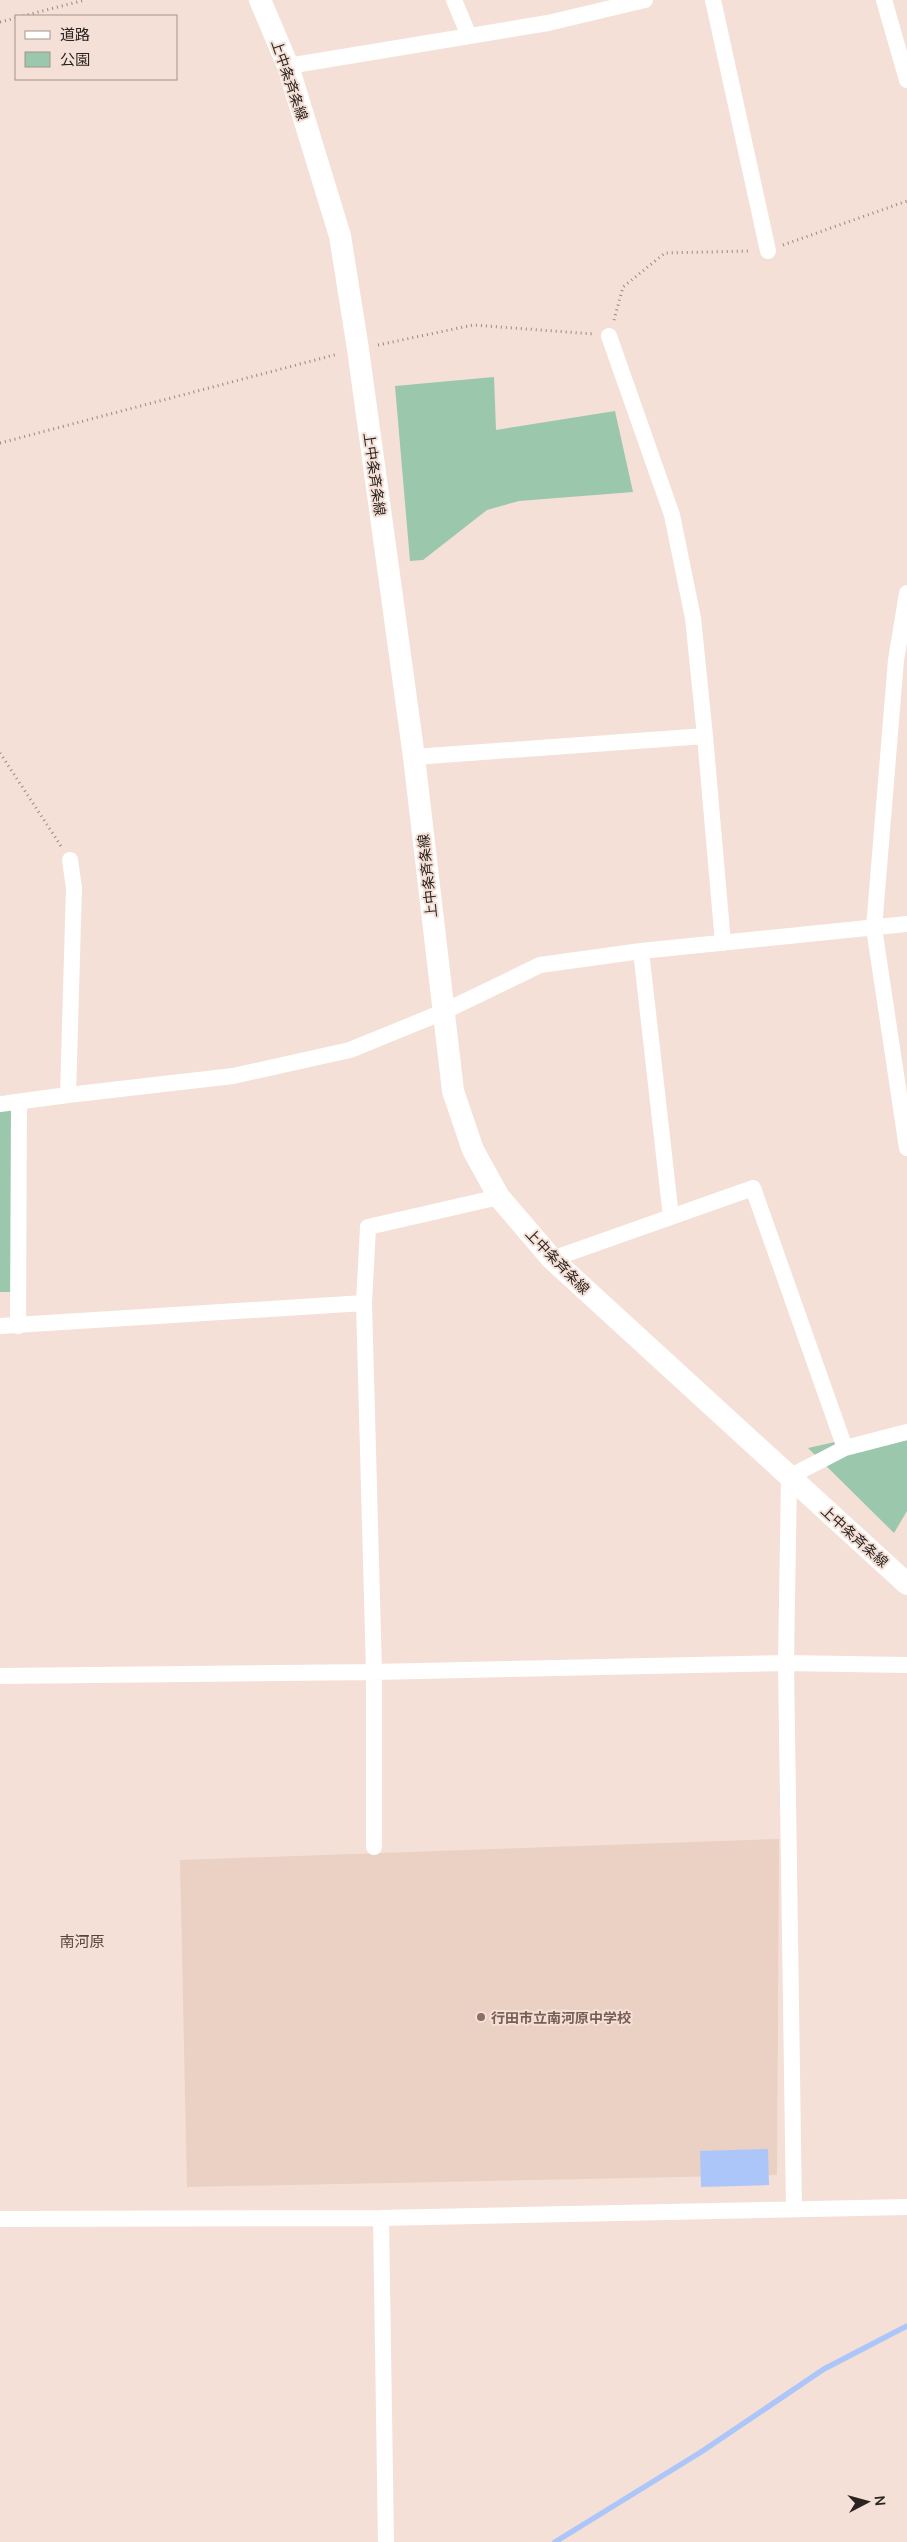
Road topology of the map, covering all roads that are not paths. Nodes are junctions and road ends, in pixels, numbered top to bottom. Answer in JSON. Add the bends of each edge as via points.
{"nodes":[{"id":1,"x":260,"y":0,"type":"edge"},
{"id":2,"x":454,"y":0,"type":"edge"},
{"id":3,"x":645,"y":0,"type":"edge"},
{"id":4,"x":713,"y":0,"type":"edge"},
{"id":5,"x":884,"y":0,"type":"edge"},
{"id":6,"x":468,"y":36,"type":"junction"},
{"id":7,"x":288,"y":66,"type":"junction"},
{"id":8,"x":907,"y":80,"type":"edge"},
{"id":9,"x":768,"y":250,"type":"road end"},
{"id":10,"x":610,"y":336,"type":"road end"},
{"id":11,"x":907,"y":593,"type":"edge"},
{"id":12,"x":901,"y":661,"type":"edge"},
{"id":13,"x":705,"y":736,"type":"junction"},
{"id":14,"x":414,"y":757,"type":"junction"},
{"id":15,"x":70,"y":860,"type":"road end"},
{"id":16,"x":907,"y":924,"type":"edge"},
{"id":17,"x":874,"y":928,"type":"junction"},
{"id":18,"x":723,"y":943,"type":"junction"},
{"id":19,"x":641,"y":951,"type":"junction"},
{"id":20,"x":443,"y":1012,"type":"junction"},
{"id":21,"x":68,"y":1096,"type":"junction"},
{"id":22,"x":19,"y":1102,"type":"junction"},
{"id":23,"x":0,"y":1104,"type":"edge"},
{"id":24,"x":907,"y":1148,"type":"edge"},
{"id":25,"x":499,"y":1197,"type":"junction"},
{"id":26,"x":671,"y":1217,"type":"junction"},
{"id":27,"x":552,"y":1259,"type":"junction"},
{"id":28,"x":364,"y":1304,"type":"junction"},
{"id":29,"x":0,"y":1326,"type":"edge"},
{"id":30,"x":18,"y":1326,"type":"junction"},
{"id":31,"x":907,"y":1432,"type":"edge"},
{"id":32,"x":844,"y":1448,"type":"junction"},
{"id":33,"x":789,"y":1477,"type":"junction"},
{"id":34,"x":907,"y":1584,"type":"edge"},
{"id":35,"x":786,"y":1663,"type":"junction"},
{"id":36,"x":907,"y":1665,"type":"edge"},
{"id":37,"x":374,"y":1672,"type":"junction"},
{"id":38,"x":0,"y":1676,"type":"edge"},
{"id":39,"x":374,"y":1847,"type":"dead end"},
{"id":40,"x":907,"y":2207,"type":"edge"},
{"id":41,"x":794,"y":2209,"type":"junction"},
{"id":42,"x":381,"y":2218,"type":"junction"},
{"id":43,"x":0,"y":2219,"type":"edge"},
{"id":44,"x":386,"y":2542,"type":"edge"}],
"edges":[{"from":1,"to":7,"type":"main road","name":"上中条斉条線"},
{"from":2,"to":6,"type":"street"},
{"from":3,"to":6,"type":"street","via":[[548,23]]},
{"from":4,"to":9,"type":"street"},
{"from":5,"to":8,"type":"street"},
{"from":6,"to":7,"type":"street"},
{"from":7,"to":14,"type":"main road","name":"上中条斉条線","via":[[340,236]]},
{"from":10,"to":13,"type":"street","via":[[672,515],[693,618]]},
{"from":11,"to":12,"type":"street"},
{"from":12,"to":17,"type":"street"},
{"from":13,"to":14,"type":"street"},
{"from":13,"to":18,"type":"street"},
{"from":14,"to":20,"type":"main road","name":"上中条斉条線"},
{"from":15,"to":21,"type":"street","via":[[74,888]]},
{"from":16,"to":17,"type":"street"},
{"from":17,"to":18,"type":"street"},
{"from":17,"to":24,"type":"street"},
{"from":18,"to":19,"type":"street"},
{"from":19,"to":20,"type":"street","via":[[540,964]]},
{"from":19,"to":26,"type":"street"},
{"from":20,"to":21,"type":"street","via":[[350,1050],[233,1076]]},
{"from":20,"to":25,"type":"main road","name":"上中条斉条線","via":[[453,1092],[473,1150]]},
{"from":21,"to":22,"type":"street"},
{"from":22,"to":23,"type":"street"},
{"from":22,"to":30,"type":"street"},
{"from":25,"to":27,"type":"main road","name":"上中条斉条線"},
{"from":25,"to":28,"type":"street","via":[[368,1227]]},
{"from":26,"to":27,"type":"street"},
{"from":26,"to":32,"type":"street","via":[[753,1188]]},
{"from":27,"to":33,"type":"main road","name":"上中条斉条線"},
{"from":28,"to":30,"type":"street"},
{"from":28,"to":37,"type":"street"},
{"from":29,"to":30,"type":"street"},
{"from":31,"to":32,"type":"street"},
{"from":32,"to":33,"type":"street"},
{"from":33,"to":34,"type":"main road","name":"上中条斉条線"},
{"from":33,"to":35,"type":"street"},
{"from":35,"to":36,"type":"street"},
{"from":35,"to":37,"type":"street"},
{"from":35,"to":41,"type":"street"},
{"from":37,"to":38,"type":"street"},
{"from":37,"to":39,"type":"street"},
{"from":40,"to":41,"type":"street"},
{"from":41,"to":42,"type":"street"},
{"from":42,"to":43,"type":"street"},
{"from":42,"to":44,"type":"street"}]}
